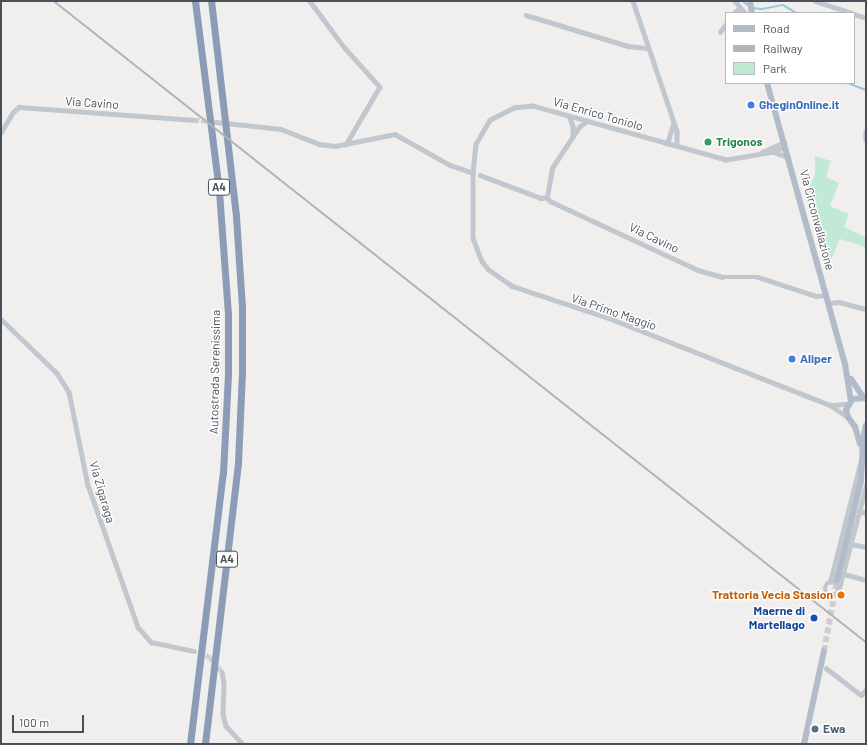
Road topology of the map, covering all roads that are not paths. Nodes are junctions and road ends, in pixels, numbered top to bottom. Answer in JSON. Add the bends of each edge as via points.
{"nodes":[{"id":1,"x":196,"y":1,"type":"edge"},
{"id":2,"x":211,"y":1,"type":"edge"},
{"id":3,"x":310,"y":1,"type":"edge"},
{"id":4,"x":633,"y":1,"type":"edge"},
{"id":5,"x":735,"y":1,"type":"edge"},
{"id":6,"x":750,"y":1,"type":"edge"},
{"id":7,"x":814,"y":1,"type":"edge"},
{"id":8,"x":740,"y":7,"type":"junction"},
{"id":9,"x":735,"y":12,"type":"edge"},
{"id":10,"x":744,"y":12,"type":"edge"},
{"id":11,"x":752,"y":12,"type":"edge"},
{"id":12,"x":850,"y":12,"type":"edge"},
{"id":13,"x":855,"y":14,"type":"edge"},
{"id":14,"x":526,"y":15,"type":"dead end"},
{"id":15,"x":866,"y":18,"type":"edge"},
{"id":16,"x":725,"y":25,"type":"edge"},
{"id":17,"x":720,"y":32,"type":"dead end"},
{"id":18,"x":648,"y":48,"type":"junction"},
{"id":19,"x":767,"y":84,"type":"edge"},
{"id":20,"x":569,"y":116,"type":"junction"},
{"id":21,"x":195,"y":120,"type":"tunnel mouth"},
{"id":22,"x":588,"y":121,"type":"junction"},
{"id":23,"x":216,"y":122,"type":"tunnel mouth"},
{"id":24,"x":673,"y":122,"type":"junction"},
{"id":25,"x":866,"y":131,"type":"edge"},
{"id":26,"x":1,"y":132,"type":"edge"},
{"id":27,"x":573,"y":134,"type":"junction"},
{"id":28,"x":866,"y":140,"type":"edge"},
{"id":29,"x":667,"y":144,"type":"junction"},
{"id":30,"x":346,"y":145,"type":"junction"},
{"id":31,"x":784,"y":145,"type":"junction"},
{"id":32,"x":677,"y":146,"type":"junction"},
{"id":33,"x":774,"y":152,"type":"junction"},
{"id":34,"x":758,"y":154,"type":"junction"},
{"id":35,"x":788,"y":157,"type":"junction"},
{"id":36,"x":473,"y":173,"type":"junction"},
{"id":37,"x":480,"y":175,"type":"dead end"},
{"id":38,"x":547,"y":197,"type":"junction"},
{"id":39,"x":826,"y":296,"type":"junction"},
{"id":40,"x":828,"y":303,"type":"junction"},
{"id":41,"x":866,"y":309,"type":"edge"},
{"id":42,"x":1,"y":319,"type":"edge"},
{"id":43,"x":845,"y":364,"type":"junction"},
{"id":44,"x":865,"y":397,"type":"edge"},
{"id":45,"x":850,"y":402,"type":"junction"},
{"id":46,"x":830,"y":405,"type":"junction"},
{"id":47,"x":849,"y":419,"type":"junction"},
{"id":48,"x":866,"y":424,"type":"edge"},
{"id":49,"x":861,"y":456,"type":"junction"},
{"id":50,"x":863,"y":463,"type":"junction"},
{"id":51,"x":866,"y":486,"type":"edge"},
{"id":52,"x":859,"y":511,"type":"junction"},
{"id":53,"x":866,"y":513,"type":"edge"},
{"id":54,"x":851,"y":544,"type":"junction"},
{"id":55,"x":866,"y":547,"type":"edge"},
{"id":56,"x":844,"y":574,"type":"junction"},
{"id":57,"x":838,"y":580,"type":"tunnel mouth"},
{"id":58,"x":866,"y":580,"type":"edge"},
{"id":59,"x":830,"y":582,"type":"junction"},
{"id":60,"x":838,"y":588,"type":"junction"},
{"id":61,"x":194,"y":651,"type":"tunnel mouth"},
{"id":62,"x":824,"y":652,"type":"tunnel mouth"},
{"id":63,"x":826,"y":668,"type":"dead end"},
{"id":64,"x":222,"y":672,"type":"tunnel mouth"},
{"id":65,"x":866,"y":690,"type":"edge"},
{"id":66,"x":190,"y":744,"type":"edge"},
{"id":67,"x":205,"y":744,"type":"edge"},
{"id":68,"x":243,"y":744,"type":"edge"},
{"id":69,"x":804,"y":744,"type":"edge"}],
"edges":[{"from":1,"to":66,"type":"highway","name":"Autostrada Serenissima","number":"A4","via":[[220,198],[227,300],[228,375],[223,472]]},
{"from":2,"to":67,"type":"highway","number":"A4","via":[[236,216],[242,307],[242,373],[238,463]]},
{"from":3,"to":30,"type":"street","via":[[344,47],[380,87]]},
{"from":4,"to":18,"type":"street"},
{"from":5,"to":8,"type":"street"},
{"from":6,"to":11,"type":"main road"},
{"from":7,"to":12,"type":"street"},
{"from":8,"to":9,"type":"street"},
{"from":8,"to":10,"type":"street"},
{"from":13,"to":15,"type":"street"},
{"from":14,"to":18,"type":"street","via":[[628,46]]},
{"from":16,"to":17,"type":"street"},
{"from":18,"to":24,"type":"street"},
{"from":19,"to":31,"type":"main road","name":"Via Circonvallazione"},
{"from":20,"to":22,"type":"street","name":"Via Enrico Toniolo"},
{"from":20,"to":27,"type":"street"},
{"from":20,"to":36,"type":"street","name":"Via Enrico Toniolo","via":[[528,106],[514,108],[498,115],[490,120],[479,136]]},
{"from":21,"to":26,"type":"street","name":"Via Cavino","via":[[19,107]]},
{"from":22,"to":27,"type":"street"},
{"from":22,"to":29,"type":"street","name":"Via Enrico Toniolo"},
{"from":23,"to":30,"type":"street","via":[[281,129],[319,144]]},
{"from":24,"to":29,"type":"street","via":[[673,131]]},
{"from":24,"to":32,"type":"street","via":[[678,139]]},
{"from":25,"to":28,"type":"street"},
{"from":27,"to":38,"type":"street","via":[[552,168]]},
{"from":29,"to":32,"type":"street","name":"Via Enrico Toniolo"},
{"from":30,"to":36,"type":"street","via":[[395,134],[450,166]]},
{"from":31,"to":33,"type":"street","name":"Via Enrico Toniolo"},
{"from":31,"to":34,"type":"street","name":"Via Enrico Toniolo"},
{"from":31,"to":35,"type":"main road","name":"Via Circonvallazione"},
{"from":32,"to":34,"type":"street","name":"Via Enrico Toniolo","via":[[726,160]]},
{"from":33,"to":34,"type":"street","name":"Via Enrico Toniolo"},
{"from":33,"to":35,"type":"street","name":"Via Enrico Toniolo"},
{"from":35,"to":39,"type":"main road","name":"Via Circonvallazione"},
{"from":36,"to":46,"type":"street","name":"Via Primo Maggio","via":[[473,238],[482,261],[498,278],[512,286],[614,320]]},
{"from":37,"to":38,"type":"street","name":"Via Cavino","via":[[541,198]]},
{"from":38,"to":39,"type":"street","name":"Via Cavino","via":[[550,201],[698,270],[722,277],[758,277],[816,296]]},
{"from":39,"to":40,"type":"main road","name":"Via Circonvallazione"},
{"from":40,"to":41,"type":"street","via":[[839,302]]},
{"from":40,"to":43,"type":"main road","name":"Via Circonvallazione"},
{"from":42,"to":61,"type":"street","name":"Via Zigaraga","via":[[57,373],[69,392],[88,486],[138,627],[151,642]]},
{"from":43,"to":44,"type":"main road","name":"Via Circonvallazione","via":[[852,383]]},
{"from":43,"to":45,"type":"main road","name":"Via Circonvallazione"},
{"from":44,"to":45,"type":"main road"},
{"from":45,"to":46,"type":"street","name":"Via Primo Maggio"},
{"from":45,"to":47,"type":"main road","name":"Via Circonvallazione"},
{"from":46,"to":47,"type":"street","name":"Via Primo Maggio"},
{"from":47,"to":48,"type":"main road","via":[[858,425]]},
{"from":47,"to":49,"type":"main road","via":[[859,436]]},
{"from":48,"to":50,"type":"main road"},
{"from":49,"to":50,"type":"main road"},
{"from":49,"to":59,"type":"street"},
{"from":50,"to":57,"type":"main road"},
{"from":51,"to":52,"type":"street"},
{"from":52,"to":53,"type":"street"},
{"from":52,"to":54,"type":"street"},
{"from":54,"to":55,"type":"street"},
{"from":54,"to":56,"type":"street"},
{"from":56,"to":58,"type":"street"},
{"from":56,"to":60,"type":"street"},
{"from":59,"to":60,"type":"street"},
{"from":59,"to":60,"type":"street","via":[[825,587],[828,594],[835,594]]},
{"from":62,"to":69,"type":"main road"},
{"from":63,"to":65,"type":"street","via":[[861,695]]},
{"from":64,"to":68,"type":"street","via":[[224,719],[230,732]]}]}
